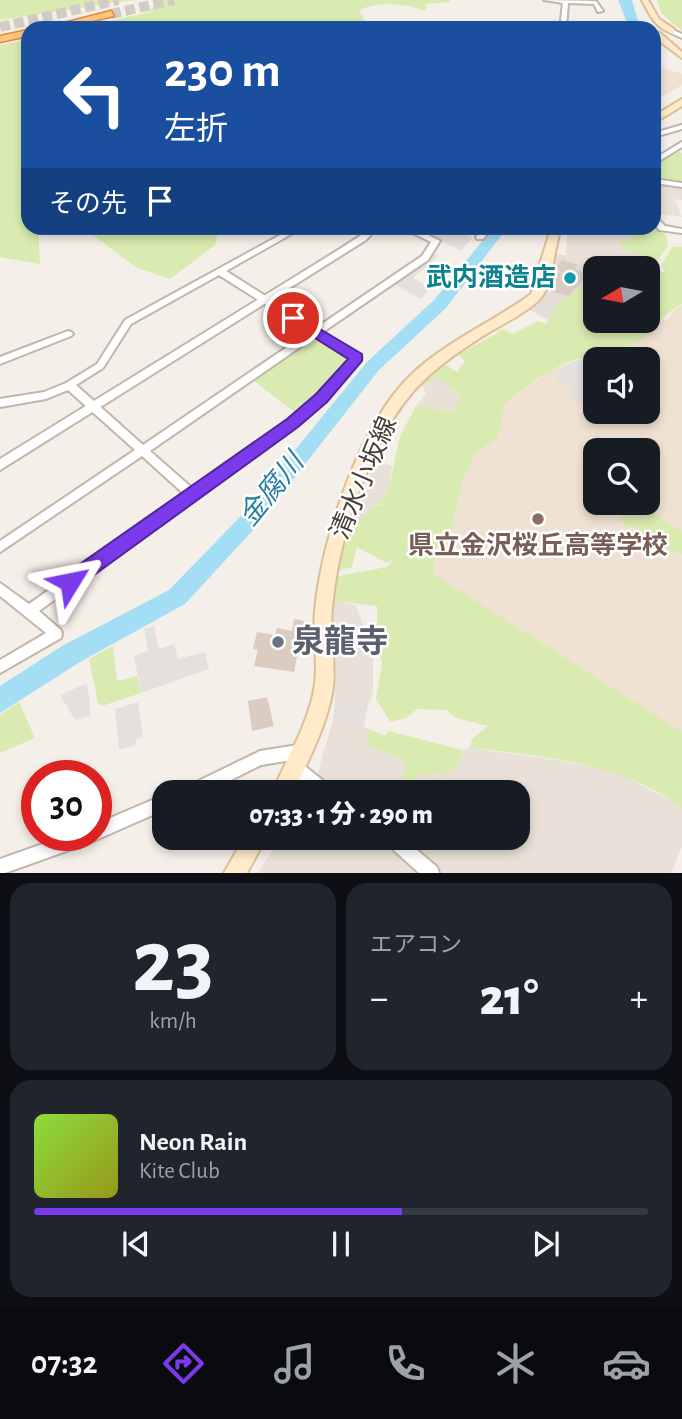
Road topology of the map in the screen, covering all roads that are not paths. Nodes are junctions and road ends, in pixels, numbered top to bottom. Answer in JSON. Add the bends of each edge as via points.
{"nodes":[{"id":1,"x":547,"y":0,"type":"edge"},
{"id":2,"x":645,"y":0,"type":"edge"},
{"id":3,"x":566,"y":1,"type":"edge"},
{"id":4,"x":600,"y":11,"type":"dead end"},
{"id":5,"x":111,"y":14,"type":"tunnel mouth"},
{"id":6,"x":80,"y":21,"type":"edge"},
{"id":7,"x":564,"y":21,"type":"edge"},
{"id":8,"x":657,"y":21,"type":"edge"},
{"id":9,"x":661,"y":24,"type":"edge"},
{"id":10,"x":671,"y":31,"type":"junction"},
{"id":11,"x":21,"y":34,"type":"edge"},
{"id":12,"x":661,"y":34,"type":"edge"},
{"id":13,"x":682,"y":37,"type":"edge"},
{"id":14,"x":0,"y":39,"type":"edge"},
{"id":15,"x":661,"y":39,"type":"edge"},
{"id":16,"x":682,"y":56,"type":"edge"},
{"id":17,"x":682,"y":102,"type":"edge"},
{"id":18,"x":661,"y":116,"type":"edge"},
{"id":19,"x":682,"y":127,"type":"edge"},
{"id":20,"x":661,"y":133,"type":"edge"},
{"id":21,"x":682,"y":144,"type":"edge"},
{"id":22,"x":661,"y":158,"type":"edge"},
{"id":23,"x":661,"y":182,"type":"edge"},
{"id":24,"x":682,"y":185,"type":"edge"},
{"id":25,"x":661,"y":227,"type":"edge"},
{"id":26,"x":682,"y":231,"type":"edge"},
{"id":27,"x":285,"y":235,"type":"edge"},
{"id":28,"x":366,"y":235,"type":"edge"},
{"id":29,"x":422,"y":235,"type":"edge"},
{"id":30,"x":553,"y":235,"type":"edge"},
{"id":31,"x":219,"y":271,"type":"junction"},
{"id":32,"x":263,"y":300,"type":"junction"},
{"id":33,"x":316,"y":332,"type":"junction"},
{"id":34,"x":68,"y":334,"type":"dead end"},
{"id":35,"x":0,"y":361,"type":"edge"},
{"id":36,"x":69,"y":385,"type":"junction"},
{"id":37,"x":0,"y":403,"type":"edge"},
{"id":38,"x":92,"y":407,"type":"junction"},
{"id":39,"x":140,"y":451,"type":"junction"},
{"id":40,"x":0,"y":465,"type":"edge"},
{"id":41,"x":192,"y":495,"type":"junction"},
{"id":42,"x":0,"y":547,"type":"edge"},
{"id":43,"x":0,"y":589,"type":"edge"},
{"id":44,"x":29,"y":611,"type":"junction"},
{"id":45,"x":0,"y":667,"type":"edge"},
{"id":46,"x":299,"y":759,"type":"junction"},
{"id":47,"x":215,"y":780,"type":"edge"},
{"id":48,"x":288,"y":780,"type":"edge"},
{"id":49,"x":316,"y":780,"type":"edge"},
{"id":50,"x":152,"y":808,"type":"edge"},
{"id":51,"x":112,"y":825,"type":"edge"},
{"id":52,"x":249,"y":850,"type":"edge"},
{"id":53,"x":405,"y":850,"type":"edge"},
{"id":54,"x":45,"y":851,"type":"edge"},
{"id":55,"x":0,"y":867,"type":"edge"},
{"id":56,"x":235,"y":873,"type":"edge"},
{"id":57,"x":431,"y":873,"type":"edge"}],
"edges":[{"from":1,"to":3,"type":"street"},
{"from":2,"to":8,"type":"main road"},
{"from":3,"to":4,"type":"street","via":[[596,3]]},
{"from":3,"to":7,"type":"street"},
{"from":5,"to":6,"type":"highway"},
{"from":9,"to":10,"type":"main road"},
{"from":10,"to":12,"type":"main road"},
{"from":10,"to":13,"type":"street"},
{"from":11,"to":14,"type":"highway"},
{"from":15,"to":16,"type":"main road"},
{"from":17,"to":18,"type":"main road"},
{"from":19,"to":20,"type":"street"},
{"from":21,"to":22,"type":"street"},
{"from":23,"to":24,"type":"street"},
{"from":25,"to":26,"type":"street"},
{"from":27,"to":31,"type":"street"},
{"from":28,"to":32,"type":"street"},
{"from":29,"to":33,"type":"street","via":[[436,242],[425,258]]},
{"from":30,"to":46,"type":"main road","name":"清水小坂線","via":[[536,296],[415,380],[376,440],[335,543],[323,612],[325,677]]},
{"from":31,"to":32,"type":"street"},
{"from":31,"to":36,"type":"street","via":[[128,322],[100,366]]},
{"from":32,"to":33,"type":"street"},
{"from":32,"to":38,"type":"street"},
{"from":33,"to":39,"type":"street"},
{"from":33,"to":41,"type":"street","via":[[357,358],[321,398]]},
{"from":34,"to":35,"type":"street"},
{"from":36,"to":37,"type":"street","via":[[46,395]]},
{"from":36,"to":38,"type":"street"},
{"from":38,"to":39,"type":"street"},
{"from":38,"to":40,"type":"street"},
{"from":39,"to":41,"type":"street"},
{"from":39,"to":42,"type":"street"},
{"from":41,"to":44,"type":"street"},
{"from":43,"to":44,"type":"street"},
{"from":44,"to":45,"type":"street","via":[[56,634]]},
{"from":46,"to":47,"type":"street","via":[[260,758]]},
{"from":46,"to":48,"type":"main road","name":"清水小坂線"},
{"from":46,"to":49,"type":"street"},
{"from":50,"to":51,"type":"street"},
{"from":52,"to":56,"type":"main road"},
{"from":53,"to":57,"type":"street"},
{"from":54,"to":55,"type":"street"}]}
